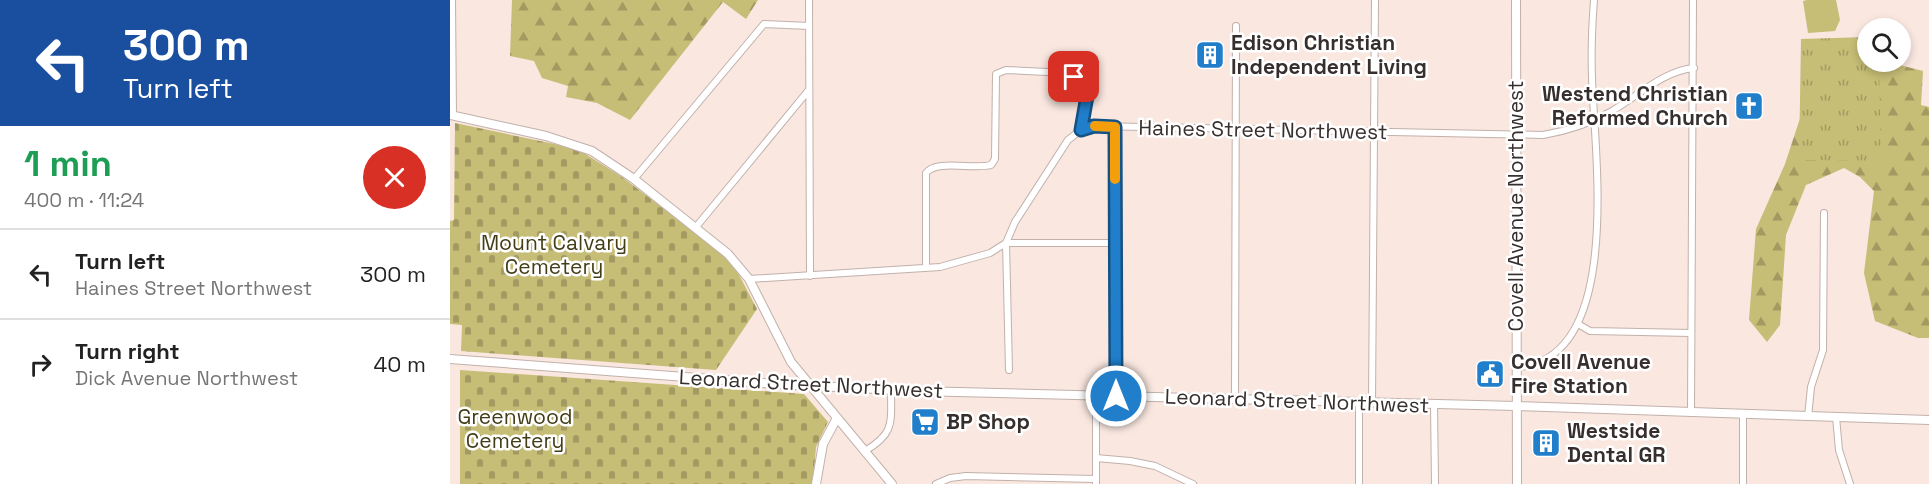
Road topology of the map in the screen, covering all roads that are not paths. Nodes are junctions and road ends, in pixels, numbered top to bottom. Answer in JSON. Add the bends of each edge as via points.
{"nodes":[{"id":1,"x":452,"y":0,"type":"edge"},
{"id":2,"x":809,"y":0,"type":"edge"},
{"id":3,"x":1375,"y":0,"type":"edge"},
{"id":4,"x":1516,"y":0,"type":"edge"},
{"id":5,"x":1594,"y":0,"type":"edge"},
{"id":6,"x":1693,"y":0,"type":"edge"},
{"id":7,"x":809,"y":26,"type":"junction"},
{"id":8,"x":1236,"y":26,"type":"dead end"},
{"id":9,"x":1694,"y":68,"type":"junction"},
{"id":10,"x":809,"y":91,"type":"junction"},
{"id":11,"x":452,"y":116,"type":"edge"},
{"id":12,"x":1594,"y":120,"type":"junction"},
{"id":13,"x":1115,"y":127,"type":"junction"},
{"id":14,"x":1235,"y":128,"type":"junction"},
{"id":15,"x":1081,"y":130,"type":"junction"},
{"id":16,"x":1374,"y":132,"type":"junction"},
{"id":17,"x":1515,"y":136,"type":"junction"},
{"id":18,"x":634,"y":179,"type":"junction"},
{"id":19,"x":1824,"y":213,"type":"dead end"},
{"id":20,"x":696,"y":227,"type":"junction"},
{"id":21,"x":1006,"y":243,"type":"junction"},
{"id":22,"x":1116,"y":243,"type":"junction"},
{"id":23,"x":926,"y":268,"type":"junction"},
{"id":24,"x":810,"y":276,"type":"junction"},
{"id":25,"x":748,"y":279,"type":"junction"},
{"id":26,"x":1578,"y":324,"type":"junction"},
{"id":27,"x":1691,"y":333,"type":"junction"},
{"id":28,"x":450,"y":359,"type":"edge"},
{"id":29,"x":1516,"y":367,"type":"junction"},
{"id":30,"x":1009,"y":370,"type":"dead end"},
{"id":31,"x":808,"y":385,"type":"junction"},
{"id":32,"x":891,"y":390,"type":"junction"},
{"id":33,"x":1096,"y":395,"type":"junction"},
{"id":34,"x":1116,"y":396,"type":"junction"},
{"id":35,"x":1235,"y":399,"type":"junction"},
{"id":36,"x":1359,"y":402,"type":"junction"},
{"id":37,"x":1372,"y":403,"type":"junction"},
{"id":38,"x":1434,"y":404,"type":"junction"},
{"id":39,"x":1516,"y":406,"type":"junction"},
{"id":40,"x":1691,"y":413,"type":"junction"},
{"id":41,"x":1743,"y":415,"type":"junction"},
{"id":42,"x":1808,"y":417,"type":"junction"},
{"id":43,"x":1836,"y":417,"type":"junction"},
{"id":44,"x":837,"y":418,"type":"junction"},
{"id":45,"x":1929,"y":420,"type":"edge"},
{"id":46,"x":865,"y":451,"type":"junction"},
{"id":47,"x":1096,"y":459,"type":"junction"},
{"id":48,"x":1096,"y":482,"type":"edge"},
{"id":49,"x":1183,"y":482,"type":"edge"},
{"id":50,"x":816,"y":484,"type":"edge"},
{"id":51,"x":892,"y":484,"type":"edge"},
{"id":52,"x":936,"y":484,"type":"edge"},
{"id":53,"x":1193,"y":484,"type":"edge"},
{"id":54,"x":1359,"y":484,"type":"edge"},
{"id":55,"x":1435,"y":484,"type":"edge"},
{"id":56,"x":1517,"y":484,"type":"edge"},
{"id":57,"x":1743,"y":484,"type":"edge"},
{"id":58,"x":1850,"y":484,"type":"edge"}],
"edges":[{"from":1,"to":11,"type":"street"},
{"from":2,"to":7,"type":"street"},
{"from":3,"to":16,"type":"street"},
{"from":4,"to":17,"type":"main road","name":"Covell Avenue Northwest"},
{"from":5,"to":12,"type":"street"},
{"from":6,"to":9,"type":"street"},
{"from":7,"to":10,"type":"street"},
{"from":7,"to":18,"type":"street","via":[[771,23],[760,27]]},
{"from":8,"to":14,"type":"street"},
{"from":9,"to":12,"type":"street","name":"Haines Street Northwest","via":[[1674,73]]},
{"from":9,"to":27,"type":"street"},
{"from":10,"to":20,"type":"street"},
{"from":10,"to":24,"type":"street"},
{"from":11,"to":18,"type":"main road","via":[[574,144],[592,151]]},
{"from":12,"to":17,"type":"street","name":"Haines Street Northwest","via":[[1564,131]]},
{"from":12,"to":26,"type":"street","via":[[1597,218],[1590,278]]},
{"from":13,"to":14,"type":"street","name":"Haines Street Northwest"},
{"from":13,"to":15,"type":"street","name":"Haines Street Northwest"},
{"from":13,"to":22,"type":"street"},
{"from":14,"to":16,"type":"street","name":"Haines Street Northwest"},
{"from":14,"to":35,"type":"street"},
{"from":15,"to":21,"type":"street","via":[[1068,140],[1015,222]]},
{"from":15,"to":23,"type":"street","via":[[1087,96],[1074,77],[1051,71],[1006,70],[996,74],[995,159],[991,165],[936,166],[926,173]]},
{"from":16,"to":17,"type":"street","name":"Haines Street Northwest"},
{"from":16,"to":37,"type":"street"},
{"from":17,"to":29,"type":"main road","name":"Covell Avenue Northwest"},
{"from":18,"to":20,"type":"main road"},
{"from":19,"to":42,"type":"street","via":[[1824,343],[1811,387]]},
{"from":20,"to":25,"type":"main road","via":[[728,254]]},
{"from":21,"to":22,"type":"street"},
{"from":21,"to":23,"type":"street","via":[[990,253]]},
{"from":21,"to":30,"type":"street"},
{"from":22,"to":34,"type":"street"},
{"from":23,"to":24,"type":"street"},
{"from":24,"to":25,"type":"street"},
{"from":25,"to":31,"type":"main road","via":[[791,362]]},
{"from":26,"to":27,"type":"street","via":[[1590,331]]},
{"from":26,"to":29,"type":"street","via":[[1547,360]]},
{"from":27,"to":40,"type":"street"},
{"from":28,"to":31,"type":"main road","name":"Leonard Street Northwest"},
{"from":29,"to":39,"type":"main road","name":"Covell Avenue Northwest"},
{"from":31,"to":32,"type":"main road","name":"Leonard Street Northwest"},
{"from":31,"to":44,"type":"main road"},
{"from":32,"to":33,"type":"main road","name":"Leonard Street Northwest"},
{"from":32,"to":46,"type":"street","via":[[888,434]]},
{"from":33,"to":34,"type":"main road","name":"Leonard Street Northwest"},
{"from":33,"to":47,"type":"street"},
{"from":34,"to":35,"type":"main road","name":"Leonard Street Northwest"},
{"from":35,"to":36,"type":"main road","name":"Leonard Street Northwest"},
{"from":36,"to":37,"type":"main road","name":"Leonard Street Northwest"},
{"from":36,"to":54,"type":"street"},
{"from":37,"to":38,"type":"main road","name":"Leonard Street Northwest"},
{"from":38,"to":39,"type":"main road","name":"Leonard Street Northwest"},
{"from":38,"to":55,"type":"street"},
{"from":39,"to":40,"type":"main road","name":"Leonard Street Northwest"},
{"from":39,"to":56,"type":"main road","name":"Covell Avenue Northwest"},
{"from":40,"to":41,"type":"main road","name":"Leonard Street Northwest"},
{"from":41,"to":42,"type":"main road","name":"Leonard Street Northwest"},
{"from":41,"to":57,"type":"street"},
{"from":42,"to":43,"type":"main road","name":"Leonard Street Northwest"},
{"from":43,"to":45,"type":"main road","name":"Leonard Street Northwest"},
{"from":43,"to":58,"type":"street","via":[[1839,450]]},
{"from":44,"to":46,"type":"main road"},
{"from":44,"to":50,"type":"main road","via":[[823,444]]},
{"from":46,"to":51,"type":"main road"},
{"from":47,"to":48,"type":"street"},
{"from":47,"to":49,"type":"street","via":[[1155,466]]},
{"from":48,"to":52,"type":"street","via":[[966,476]]},
{"from":49,"to":53,"type":"street"}]}
